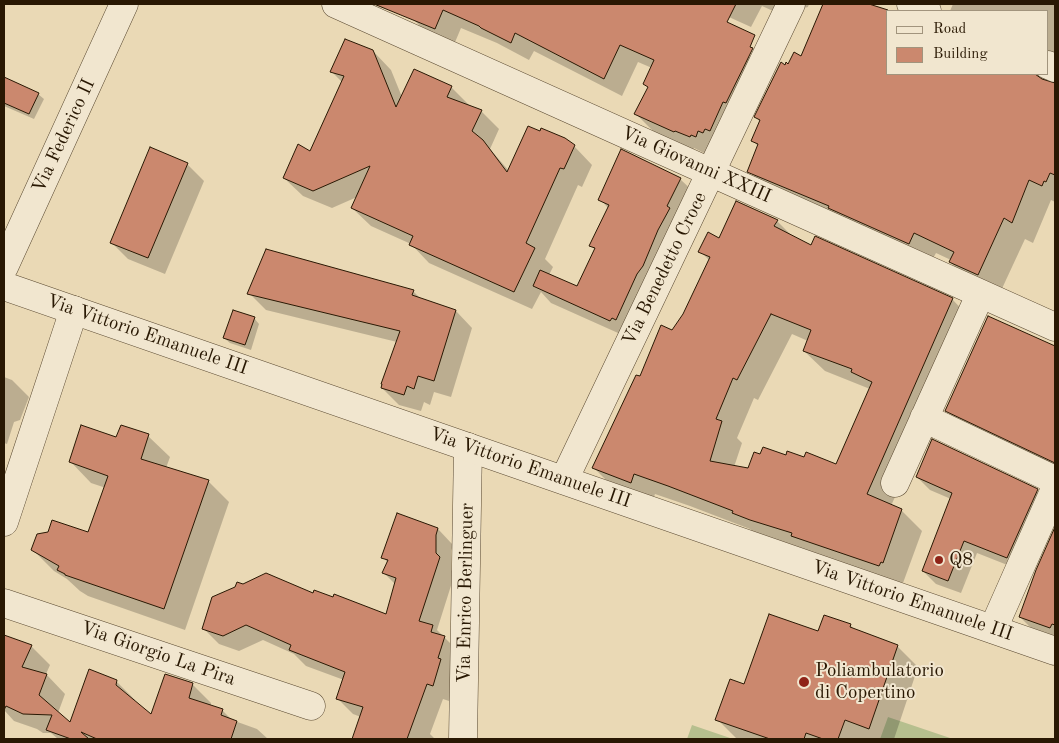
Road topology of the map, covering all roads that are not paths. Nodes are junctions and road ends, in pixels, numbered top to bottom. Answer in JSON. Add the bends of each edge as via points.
{"nodes":[{"id":1,"x":124,"y":4,"type":"edge"},
{"id":2,"x":336,"y":4,"type":"edge"},
{"id":3,"x":791,"y":4,"type":"edge"},
{"id":4,"x":712,"y":172,"type":"junction"},
{"id":5,"x":4,"y":267,"type":"edge"},
{"id":6,"x":4,"y":286,"type":"edge"},
{"id":7,"x":980,"y":294,"type":"junction"},
{"id":8,"x":74,"y":310,"type":"junction"},
{"id":9,"x":1055,"y":327,"type":"edge"},
{"id":10,"x":924,"y":418,"type":"junction"},
{"id":11,"x":468,"y":447,"type":"junction"},
{"id":12,"x":564,"y":480,"type":"junction"},
{"id":13,"x":1055,"y":480,"type":"edge"},
{"id":14,"x":894,"y":484,"type":"dead end"},
{"id":15,"x":1055,"y":490,"type":"edge"},
{"id":16,"x":4,"y":522,"type":"edge"},
{"id":17,"x":4,"y":603,"type":"edge"},
{"id":18,"x":993,"y":629,"type":"junction"},
{"id":19,"x":1055,"y":651,"type":"edge"},
{"id":20,"x":311,"y":706,"type":"dead end"},
{"id":21,"x":463,"y":739,"type":"edge"}],
"edges":[{"from":1,"to":5,"type":"street","name":"Via Federico II"},
{"from":2,"to":4,"type":"street","name":"Via Giovanni XXIII"},
{"from":3,"to":4,"type":"street","name":"Via Benedetto Croce"},
{"from":4,"to":7,"type":"street","name":"Via Giovanni XXIII"},
{"from":4,"to":12,"type":"street","name":"Via Benedetto Croce"},
{"from":6,"to":8,"type":"street","name":"Via Vittorio Emanuele III"},
{"from":7,"to":9,"type":"street","name":"Via Giovanni XXIII"},
{"from":7,"to":10,"type":"street"},
{"from":8,"to":11,"type":"street","name":"Via Vittorio Emanuele III"},
{"from":8,"to":16,"type":"street"},
{"from":10,"to":13,"type":"street"},
{"from":10,"to":14,"type":"street"},
{"from":11,"to":12,"type":"street","name":"Via Vittorio Emanuele III"},
{"from":11,"to":21,"type":"street","name":"Via Enrico Berlinguer"},
{"from":12,"to":18,"type":"street","name":"Via Vittorio Emanuele III"},
{"from":15,"to":18,"type":"street"},
{"from":17,"to":20,"type":"street","name":"Via Giorgio La Pira"},
{"from":18,"to":19,"type":"street","name":"Via Vittorio Emanuele III"}]}
